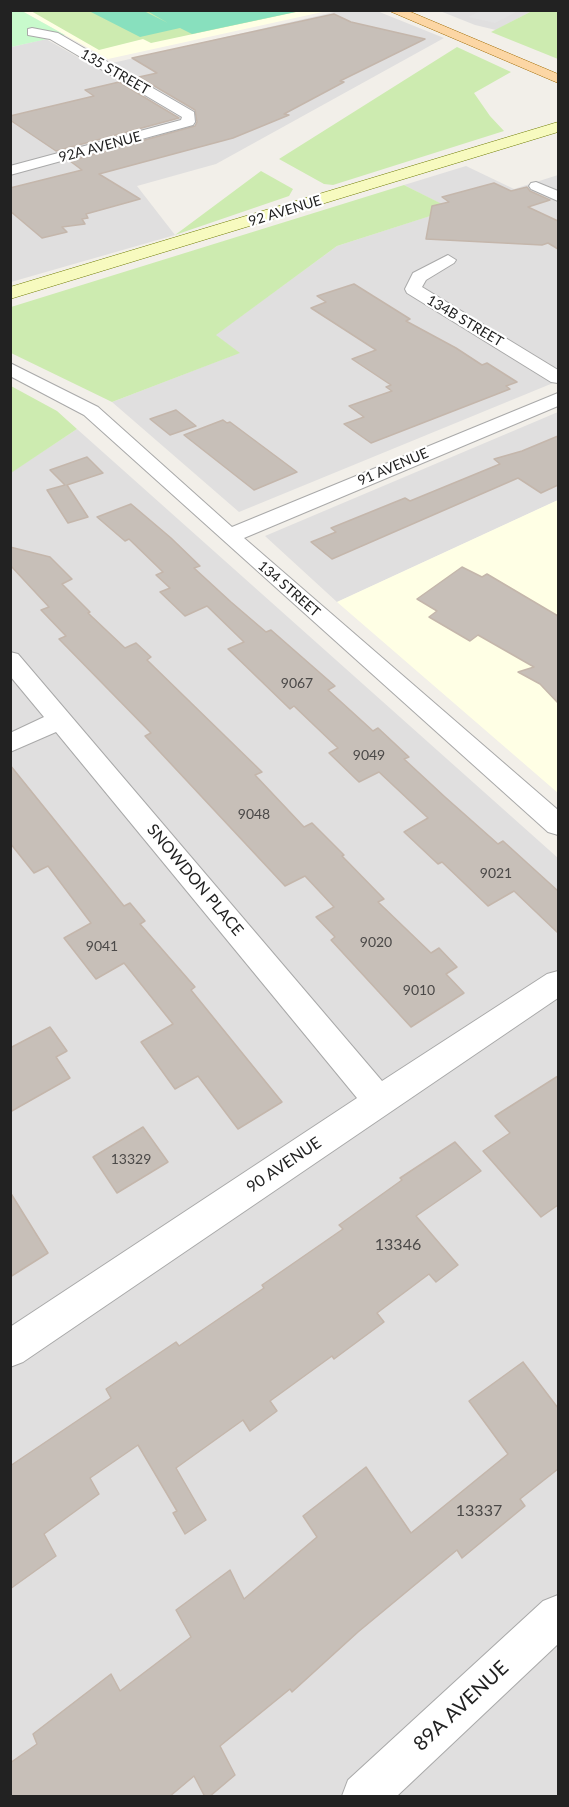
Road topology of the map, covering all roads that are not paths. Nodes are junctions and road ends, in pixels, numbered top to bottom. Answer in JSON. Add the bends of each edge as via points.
{"nodes":[{"id":1,"x":393,"y":10,"type":"edge"},
{"id":2,"x":417,"y":10,"type":"edge"},
{"id":3,"x":33,"y":32,"type":"dead end"},
{"id":4,"x":558,"y":68,"type":"edge"},
{"id":5,"x":558,"y":79,"type":"edge"},
{"id":6,"x":188,"y":123,"type":"joint"},
{"id":7,"x":558,"y":127,"type":"edge"},
{"id":8,"x":10,"y":152,"type":"edge"},
{"id":9,"x":30,"y":166,"type":"junction"},
{"id":10,"x":10,"y":171,"type":"edge"},
{"id":11,"x":536,"y":186,"type":"dead end"},
{"id":12,"x":558,"y":197,"type":"edge"},
{"id":13,"x":448,"y":260,"type":"dead end"},
{"id":14,"x":10,"y":293,"type":"edge"},
{"id":15,"x":10,"y":369,"type":"edge"},
{"id":16,"x":558,"y":378,"type":"edge"},
{"id":17,"x":558,"y":399,"type":"edge"},
{"id":18,"x":229,"y":536,"type":"junction"},
{"id":19,"x":10,"y":660,"type":"edge"},
{"id":20,"x":60,"y":720,"type":"junction"},
{"id":21,"x":10,"y":743,"type":"edge"},
{"id":22,"x":558,"y":825,"type":"edge"},
{"id":23,"x":558,"y":983,"type":"edge"},
{"id":24,"x":379,"y":1101,"type":"junction"},
{"id":25,"x":10,"y":1349,"type":"edge"},
{"id":26,"x":558,"y":1616,"type":"edge"},
{"id":27,"x":363,"y":1797,"type":"edge"}],
"edges":[{"from":1,"to":5,"type":"main road"},
{"from":2,"to":4,"type":"main road"},
{"from":3,"to":6,"type":"street","name":"135 STREET","via":[[54,36],[189,115]]},
{"from":6,"to":9,"type":"street","name":"92A AVENUE"},
{"from":7,"to":14,"type":"main road","name":"92 AVENUE"},
{"from":8,"to":9,"type":"street"},
{"from":9,"to":10,"type":"street","name":"92A AVENUE"},
{"from":11,"to":12,"type":"street"},
{"from":13,"to":16,"type":"street","name":"134B STREET","via":[[419,277],[413,289]]},
{"from":15,"to":18,"type":"street","name":"134 STREET","via":[[92,411]]},
{"from":17,"to":18,"type":"street","name":"91 AVENUE"},
{"from":18,"to":22,"type":"street","name":"134 STREET"},
{"from":19,"to":20,"type":"street","name":"SNOWDON PLACE"},
{"from":20,"to":21,"type":"street"},
{"from":20,"to":24,"type":"street","name":"SNOWDON PLACE"},
{"from":23,"to":24,"type":"street","name":"90 AVENUE"},
{"from":24,"to":25,"type":"street","name":"90 AVENUE"},
{"from":26,"to":27,"type":"street","name":"89A AVENUE"}]}
